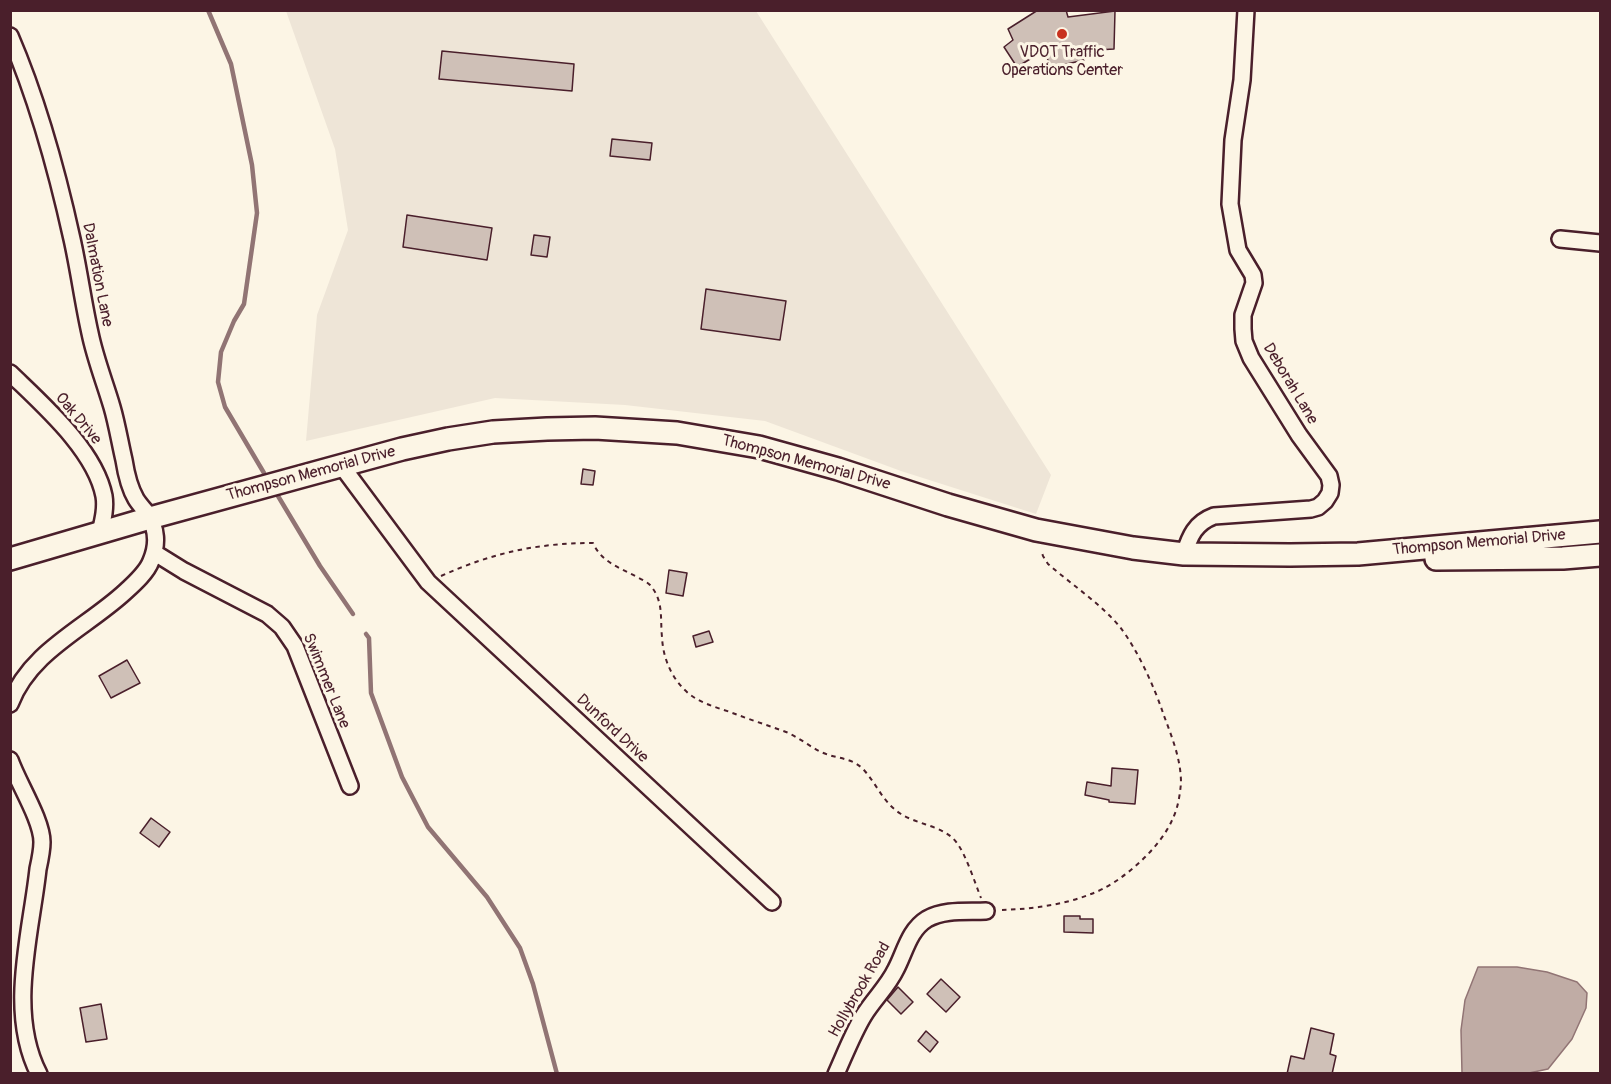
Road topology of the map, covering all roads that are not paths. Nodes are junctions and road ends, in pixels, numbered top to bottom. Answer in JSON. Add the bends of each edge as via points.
{"nodes":[{"id":1,"x":1246,"y":10,"type":"edge"},
{"id":2,"x":10,"y":36,"type":"edge"},
{"id":3,"x":1560,"y":239,"type":"dead end"},
{"id":4,"x":1600,"y":243,"type":"edge"},
{"id":5,"x":10,"y":374,"type":"edge"},
{"id":6,"x":341,"y":465,"type":"junction"},
{"id":7,"x":150,"y":518,"type":"junction"},
{"id":8,"x":1600,"y":532,"type":"edge"},
{"id":9,"x":100,"y":533,"type":"junction"},
{"id":10,"x":155,"y":553,"type":"junction"},
{"id":11,"x":1184,"y":554,"type":"junction"},
{"id":12,"x":1358,"y":554,"type":"junction"},
{"id":13,"x":1600,"y":555,"type":"edge"},
{"id":14,"x":10,"y":559,"type":"edge"},
{"id":15,"x":10,"y":704,"type":"edge"},
{"id":16,"x":10,"y":760,"type":"edge"},
{"id":17,"x":350,"y":786,"type":"dead end"},
{"id":18,"x":772,"y":902,"type":"dead end"},
{"id":19,"x":987,"y":911,"type":"road end"},
{"id":20,"x":39,"y":1074,"type":"edge"},
{"id":21,"x":836,"y":1074,"type":"edge"}],
"edges":[{"from":1,"to":11,"type":"street","name":"Deborah Lane","via":[[1230,204],[1239,250],[1254,283],[1243,315],[1245,341],[1251,358],[1329,476],[1330,493],[1311,509],[1206,519],[1191,534]]},
{"from":2,"to":7,"type":"street","name":"Dalmation Lane","via":[[62,196],[90,334],[113,410],[125,469],[132,493]]},
{"from":3,"to":4,"type":"street"},
{"from":5,"to":9,"type":"street","name":"Oak Drive","via":[[43,405],[89,461],[104,498]]},
{"from":6,"to":7,"type":"main road","name":"Thompson Memorial Drive"},
{"from":6,"to":11,"type":"main road","name":"Thompson Memorial Drive","via":[[493,432],[595,428],[677,433],[771,450],[1036,530]]},
{"from":6,"to":18,"type":"street","name":"Dunford Drive","via":[[428,582]]},
{"from":7,"to":9,"type":"main road","name":"Thompson Memorial Drive"},
{"from":7,"to":10,"type":"street"},
{"from":8,"to":12,"type":"main road","name":"Thompson Memorial Drive"},
{"from":9,"to":14,"type":"main road","name":"Thompson Memorial Drive"},
{"from":10,"to":15,"type":"street","via":[[150,565],[126,591],[35,664]]},
{"from":10,"to":17,"type":"street","name":"Swimmer Lane","via":[[267,614],[282,627],[296,646]]},
{"from":11,"to":12,"type":"main road","name":"Thompson Memorial Drive"},
{"from":12,"to":13,"type":"main road","name":"Thompson Memorial Drive","via":[[1401,560]]},
{"from":16,"to":20,"type":"street","via":[[40,826],[42,840],[22,1001],[28,1042]]},
{"from":19,"to":21,"type":"street","name":"Hollybrook Road","via":[[934,915],[917,927],[896,971],[855,1030]]}]}
